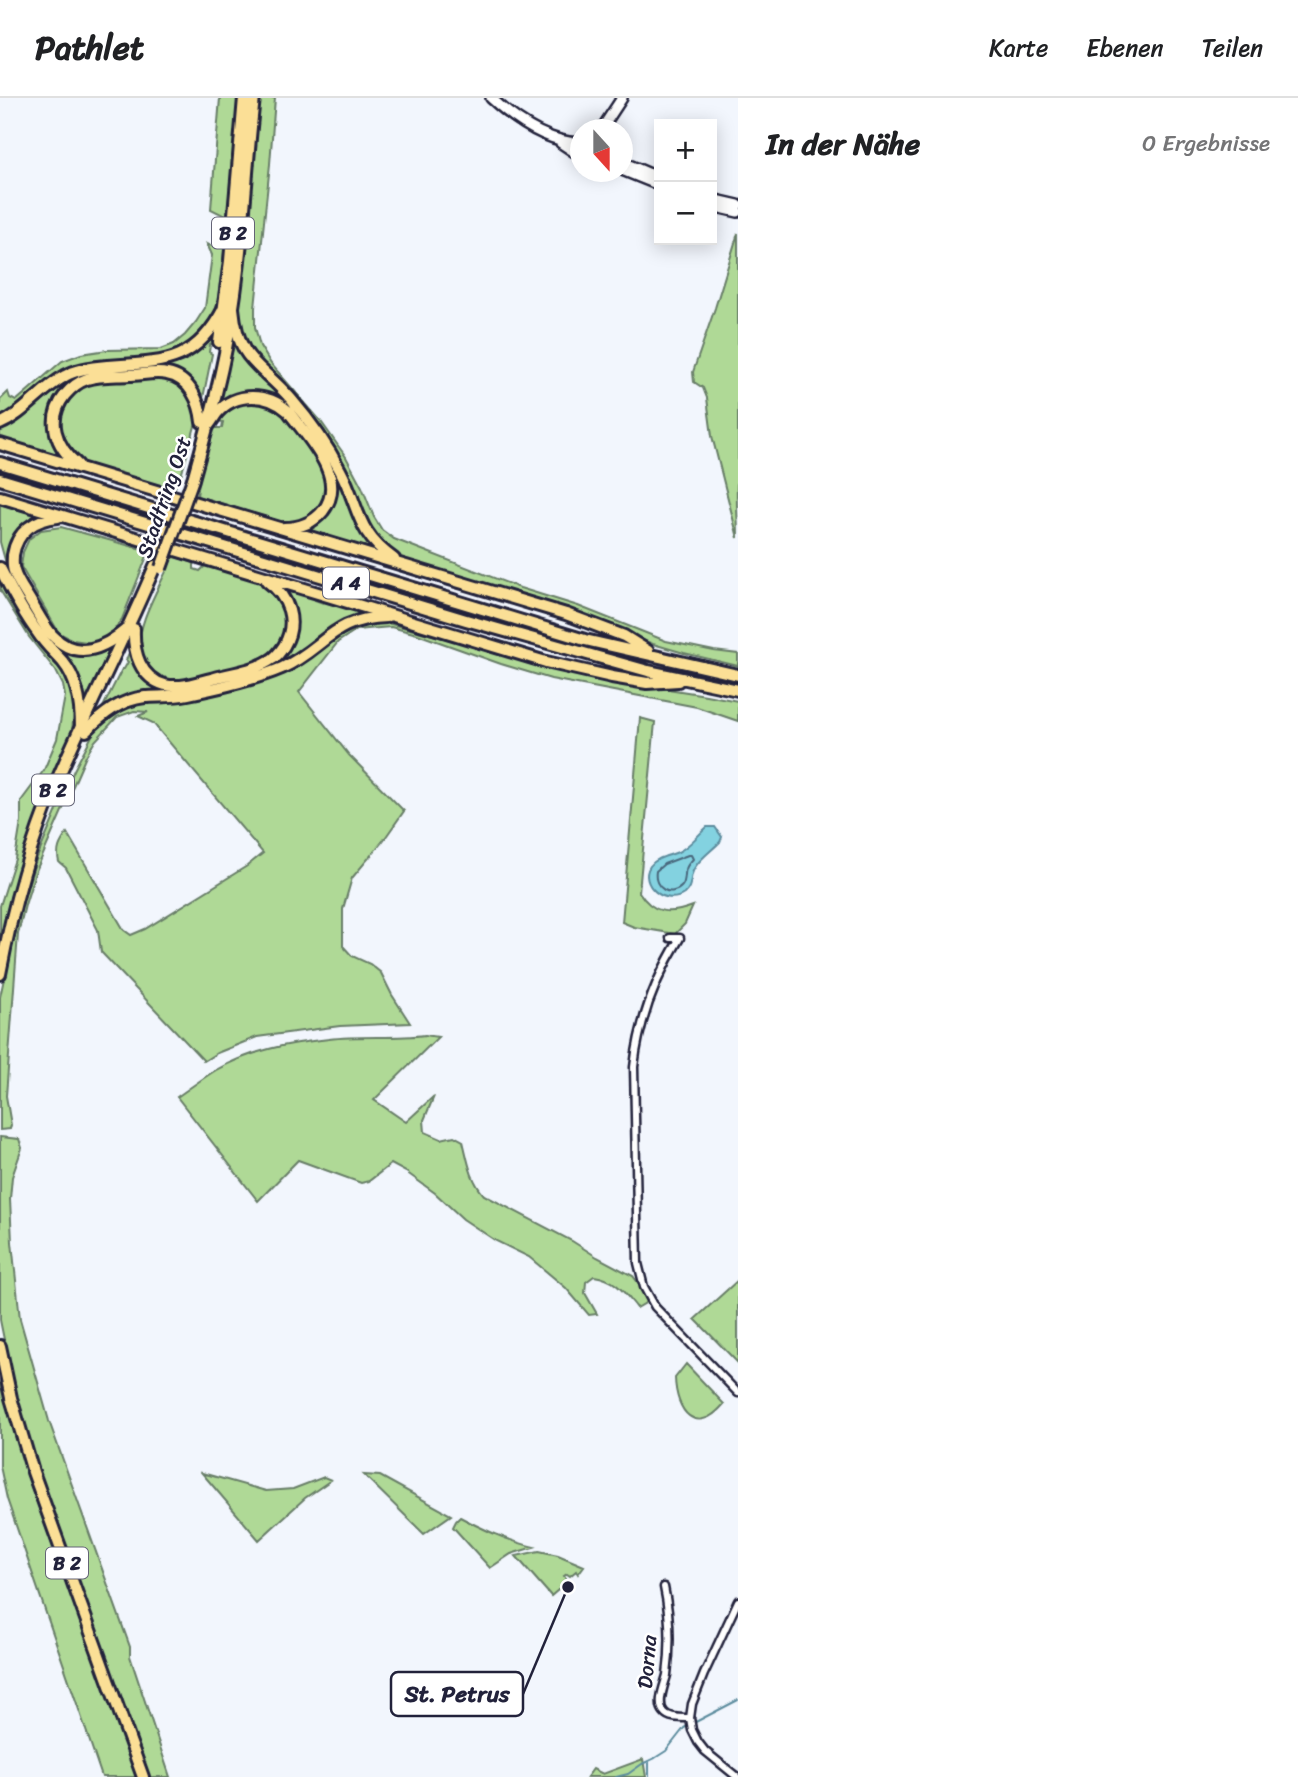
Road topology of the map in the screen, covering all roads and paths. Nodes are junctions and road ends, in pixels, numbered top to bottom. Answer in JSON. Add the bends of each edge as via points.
{"nodes":[{"id":1,"x":244,"y":98,"type":"edge"},
{"id":2,"x":254,"y":98,"type":"edge"},
{"id":3,"x":491,"y":98,"type":"edge"},
{"id":4,"x":622,"y":98,"type":"edge"},
{"id":5,"x":614,"y":111,"type":"junction"},
{"id":6,"x":609,"y":119,"type":"edge"},
{"id":7,"x":611,"y":119,"type":"edge"},
{"id":8,"x":570,"y":147,"type":"edge"},
{"id":9,"x":633,"y":167,"type":"edge"},
{"id":10,"x":633,"y":175,"type":"edge"},
{"id":11,"x":654,"y":176,"type":"edge"},
{"id":12,"x":654,"y":184,"type":"edge"},
{"id":13,"x":717,"y":200,"type":"edge"},
{"id":14,"x":738,"y":205,"type":"edge"},
{"id":15,"x":717,"y":207,"type":"edge"},
{"id":16,"x":738,"y":212,"type":"edge"},
{"id":17,"x":229,"y":308,"type":"junction"},
{"id":18,"x":0,"y":424,"type":"edge"},
{"id":19,"x":205,"y":425,"type":"junction"},
{"id":20,"x":0,"y":444,"type":"edge"},
{"id":21,"x":0,"y":463,"type":"edge"},
{"id":22,"x":83,"y":468,"type":"junction"},
{"id":23,"x":0,"y":479,"type":"edge"},
{"id":24,"x":0,"y":497,"type":"edge"},
{"id":25,"x":66,"y":517,"type":"junction"},
{"id":26,"x":278,"y":528,"type":"junction"},
{"id":27,"x":402,"y":565,"type":"junction"},
{"id":28,"x":0,"y":568,"type":"edge"},
{"id":29,"x":259,"y":576,"type":"junction"},
{"id":30,"x":397,"y":617,"type":"junction"},
{"id":31,"x":131,"y":629,"type":"junction"},
{"id":32,"x":660,"y":658,"type":"junction"},
{"id":33,"x":738,"y":675,"type":"edge"},
{"id":34,"x":693,"y":681,"type":"junction"},
{"id":35,"x":738,"y":690,"type":"edge"},
{"id":36,"x":83,"y":730,"type":"junction"},
{"id":37,"x":670,"y":938,"type":"dead end"},
{"id":38,"x":0,"y":974,"type":"edge"},
{"id":39,"x":0,"y":1346,"type":"edge"},
{"id":40,"x":738,"y":1393,"type":"edge"},
{"id":41,"x":664,"y":1587,"type":"dead end"},
{"id":42,"x":738,"y":1601,"type":"edge"},
{"id":43,"x":690,"y":1723,"type":"junction"},
{"id":44,"x":143,"y":1777,"type":"edge"},
{"id":45,"x":737,"y":1777,"type":"edge"}],
"edges":[{"from":1,"to":17,"type":"highway","name":"Stadtring Ost","number":"B 2"},
{"from":2,"to":17,"type":"highway","name":"Stadtring Ost","number":"B 2"},
{"from":3,"to":8,"type":"main road","via":[[519,121]]},
{"from":4,"to":5,"type":"main road"},
{"from":5,"to":6,"type":"main road"},
{"from":5,"to":7,"type":"main road"},
{"from":9,"to":11,"type":"main road"},
{"from":10,"to":12,"type":"main road"},
{"from":13,"to":14,"type":"main road"},
{"from":15,"to":16,"type":"main road"},
{"from":17,"to":18,"type":"highway","via":[[206,337],[185,353],[157,363],[95,367],[65,375]]},
{"from":17,"to":19,"type":"highway","name":"Stadtring Ost","number":"B 2"},
{"from":17,"to":27,"type":"highway","via":[[242,347],[297,406],[335,460],[369,537]]},
{"from":19,"to":22,"type":"highway","via":[[195,395],[167,373],[86,379],[71,387],[55,417],[63,450]]},
{"from":19,"to":26,"type":"highway","via":[[234,401],[268,398],[288,411],[315,448],[332,481],[326,506],[305,525]]},
{"from":19,"to":31,"type":"highway","name":"Stadtring Ost","number":"B 2","bridge":true,"via":[[158,567]]},
{"from":20,"to":22,"type":"highway"},
{"from":21,"to":32,"type":"highway","number":"A 4","via":[[585,640]]},
{"from":22,"to":26,"type":"highway"},
{"from":23,"to":34,"type":"highway","number":"A 4","via":[[466,620]]},
{"from":24,"to":25,"type":"highway"},
{"from":25,"to":29,"type":"highway"},
{"from":25,"to":31,"type":"highway","via":[[28,527],[15,546],[13,570],[44,624],[59,642],[82,650],[104,646]]},
{"from":26,"to":27,"type":"highway"},
{"from":27,"to":32,"type":"highway","via":[[566,614],[624,636]]},
{"from":28,"to":36,"type":"highway","via":[[37,633],[74,679]]},
{"from":29,"to":30,"type":"highway"},
{"from":29,"to":31,"type":"highway","via":[[283,596],[291,626],[280,653],[257,667],[165,685],[139,664]]},
{"from":30,"to":34,"type":"highway","via":[[612,677]]},
{"from":30,"to":36,"type":"highway","via":[[353,622],[299,660],[262,676],[186,695],[128,701]]},
{"from":31,"to":36,"type":"highway","number":"B 2"},
{"from":32,"to":33,"type":"highway","number":"A 4"},
{"from":34,"to":35,"type":"highway","number":"A 4"},
{"from":36,"to":38,"type":"highway","number":"B 2","via":[[22,884]]},
{"from":37,"to":40,"type":"street","via":[[680,938],[652,996],[634,1067],[638,1263],[655,1307]]},
{"from":39,"to":44,"type":"highway","number":"B 2","via":[[33,1472]]},
{"from":41,"to":43,"type":"street","name":"Dorna","via":[[668,1654],[661,1706],[664,1713]]},
{"from":42,"to":43,"type":"street","via":[[692,1704]]},
{"from":43,"to":45,"type":"street","name":"Dorna","via":[[705,1751]]}]}
